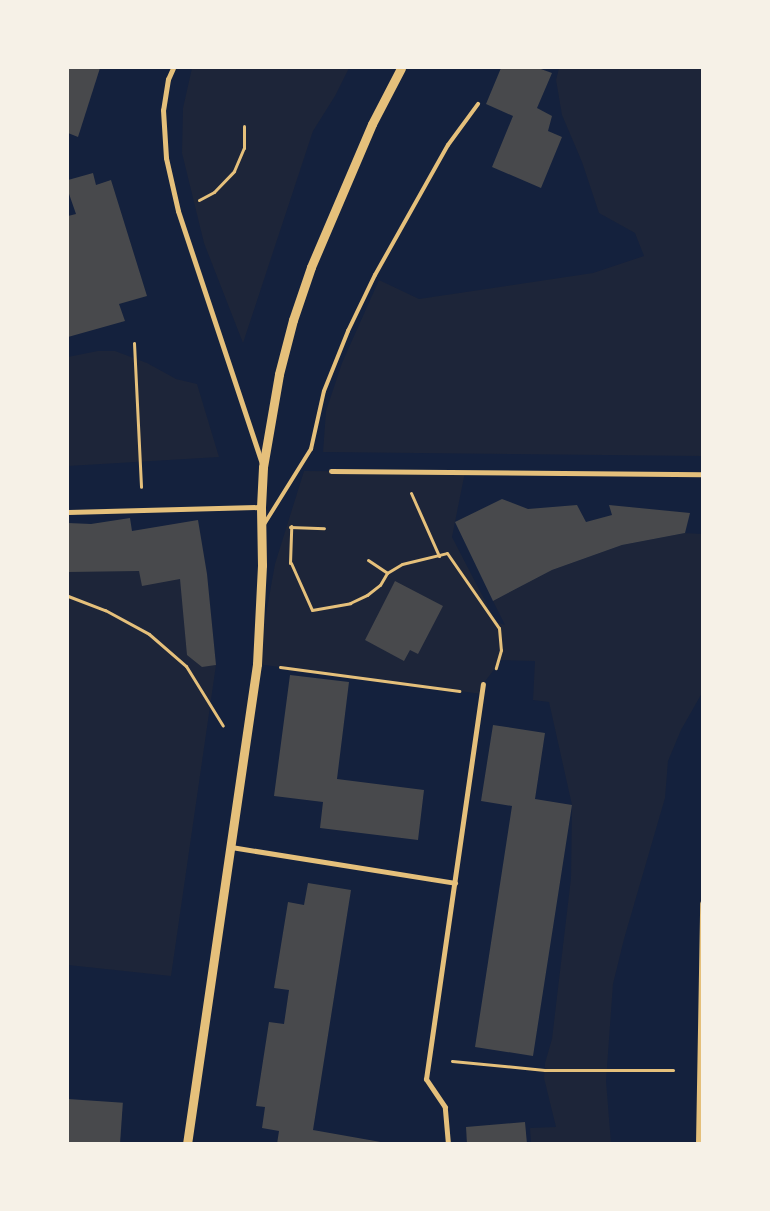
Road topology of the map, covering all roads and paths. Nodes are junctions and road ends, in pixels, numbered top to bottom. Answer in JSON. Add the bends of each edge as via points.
{"nodes":[{"id":1,"x":172,"y":68,"type":"edge"},
{"id":2,"x":401,"y":68,"type":"edge"},
{"id":3,"x":478,"y":104,"type":"dead end"},
{"id":4,"x":244,"y":126,"type":"dead end"},
{"id":5,"x":178,"y":211,"type":"junction"},
{"id":6,"x":134,"y":343,"type":"dead end"},
{"id":7,"x":263,"y":467,"type":"junction"},
{"id":8,"x":331,"y":471,"type":"dead end"},
{"id":9,"x":402,"y":471,"type":"junction"},
{"id":10,"x":702,"y":474,"type":"edge"},
{"id":11,"x":261,"y":507,"type":"junction"},
{"id":12,"x":142,"y":510,"type":"junction"},
{"id":13,"x":68,"y":512,"type":"edge"},
{"id":14,"x":290,"y":527,"type":"dead end"},
{"id":15,"x":324,"y":528,"type":"dead end"},
{"id":16,"x":261,"y":530,"type":"junction"},
{"id":17,"x":439,"y":556,"type":"junction"},
{"id":18,"x":368,"y":560,"type":"dead end"},
{"id":19,"x":291,"y":563,"type":"dead end"},
{"id":20,"x":387,"y":573,"type":"junction"},
{"id":21,"x":68,"y":596,"type":"edge"},
{"id":22,"x":257,"y":664,"type":"junction"},
{"id":23,"x":484,"y":684,"type":"joint"},
{"id":24,"x":482,"y":694,"type":"junction"},
{"id":25,"x":244,"y":761,"type":"junction"},
{"id":26,"x":231,"y":847,"type":"junction"},
{"id":27,"x":455,"y":883,"type":"junction"},
{"id":28,"x":702,"y":903,"type":"edge"},
{"id":29,"x":429,"y":1059,"type":"junction"},
{"id":30,"x":673,"y":1070,"type":"dead end"},
{"id":31,"x":187,"y":1144,"type":"edge"},
{"id":32,"x":448,"y":1144,"type":"edge"},
{"id":33,"x":698,"y":1144,"type":"edge"}],
"edges":[{"from":1,"to":5,"type":"street","via":[[163,110],[166,158]]},
{"from":2,"to":7,"type":"street","via":[[372,124],[311,267],[279,374]]},
{"from":3,"to":16,"type":"lane","via":[[448,145],[375,275],[324,391],[312,448]]},
{"from":4,"to":5,"type":"path","via":[[244,148],[234,171],[214,192]]},
{"from":5,"to":7,"type":"street"},
{"from":6,"to":12,"type":"path"},
{"from":7,"to":11,"type":"street"},
{"from":8,"to":9,"type":"street"},
{"from":9,"to":10,"type":"street"},
{"from":9,"to":17,"type":"path"},
{"from":11,"to":12,"type":"street"},
{"from":11,"to":16,"type":"street"},
{"from":12,"to":13,"type":"street"},
{"from":14,"to":15,"type":"path"},
{"from":16,"to":22,"type":"street"},
{"from":17,"to":20,"type":"path","via":[[402,564]]},
{"from":17,"to":23,"type":"path","via":[[447,554],[499,628],[501,650],[496,667]]},
{"from":18,"to":20,"type":"path"},
{"from":19,"to":20,"type":"path","via":[[312,610],[350,603],[368,595],[380,585]]},
{"from":21,"to":25,"type":"path","via":[[105,610],[149,634],[186,666]]},
{"from":22,"to":24,"type":"path"},
{"from":22,"to":25,"type":"street"},
{"from":23,"to":24,"type":"street"},
{"from":24,"to":27,"type":"street"},
{"from":25,"to":26,"type":"street"},
{"from":26,"to":27,"type":"street"},
{"from":26,"to":31,"type":"street"},
{"from":27,"to":29,"type":"street"},
{"from":28,"to":33,"type":"street"},
{"from":29,"to":30,"type":"path","via":[[545,1070]]},
{"from":29,"to":32,"type":"street","via":[[426,1079],[445,1107]]}]}
